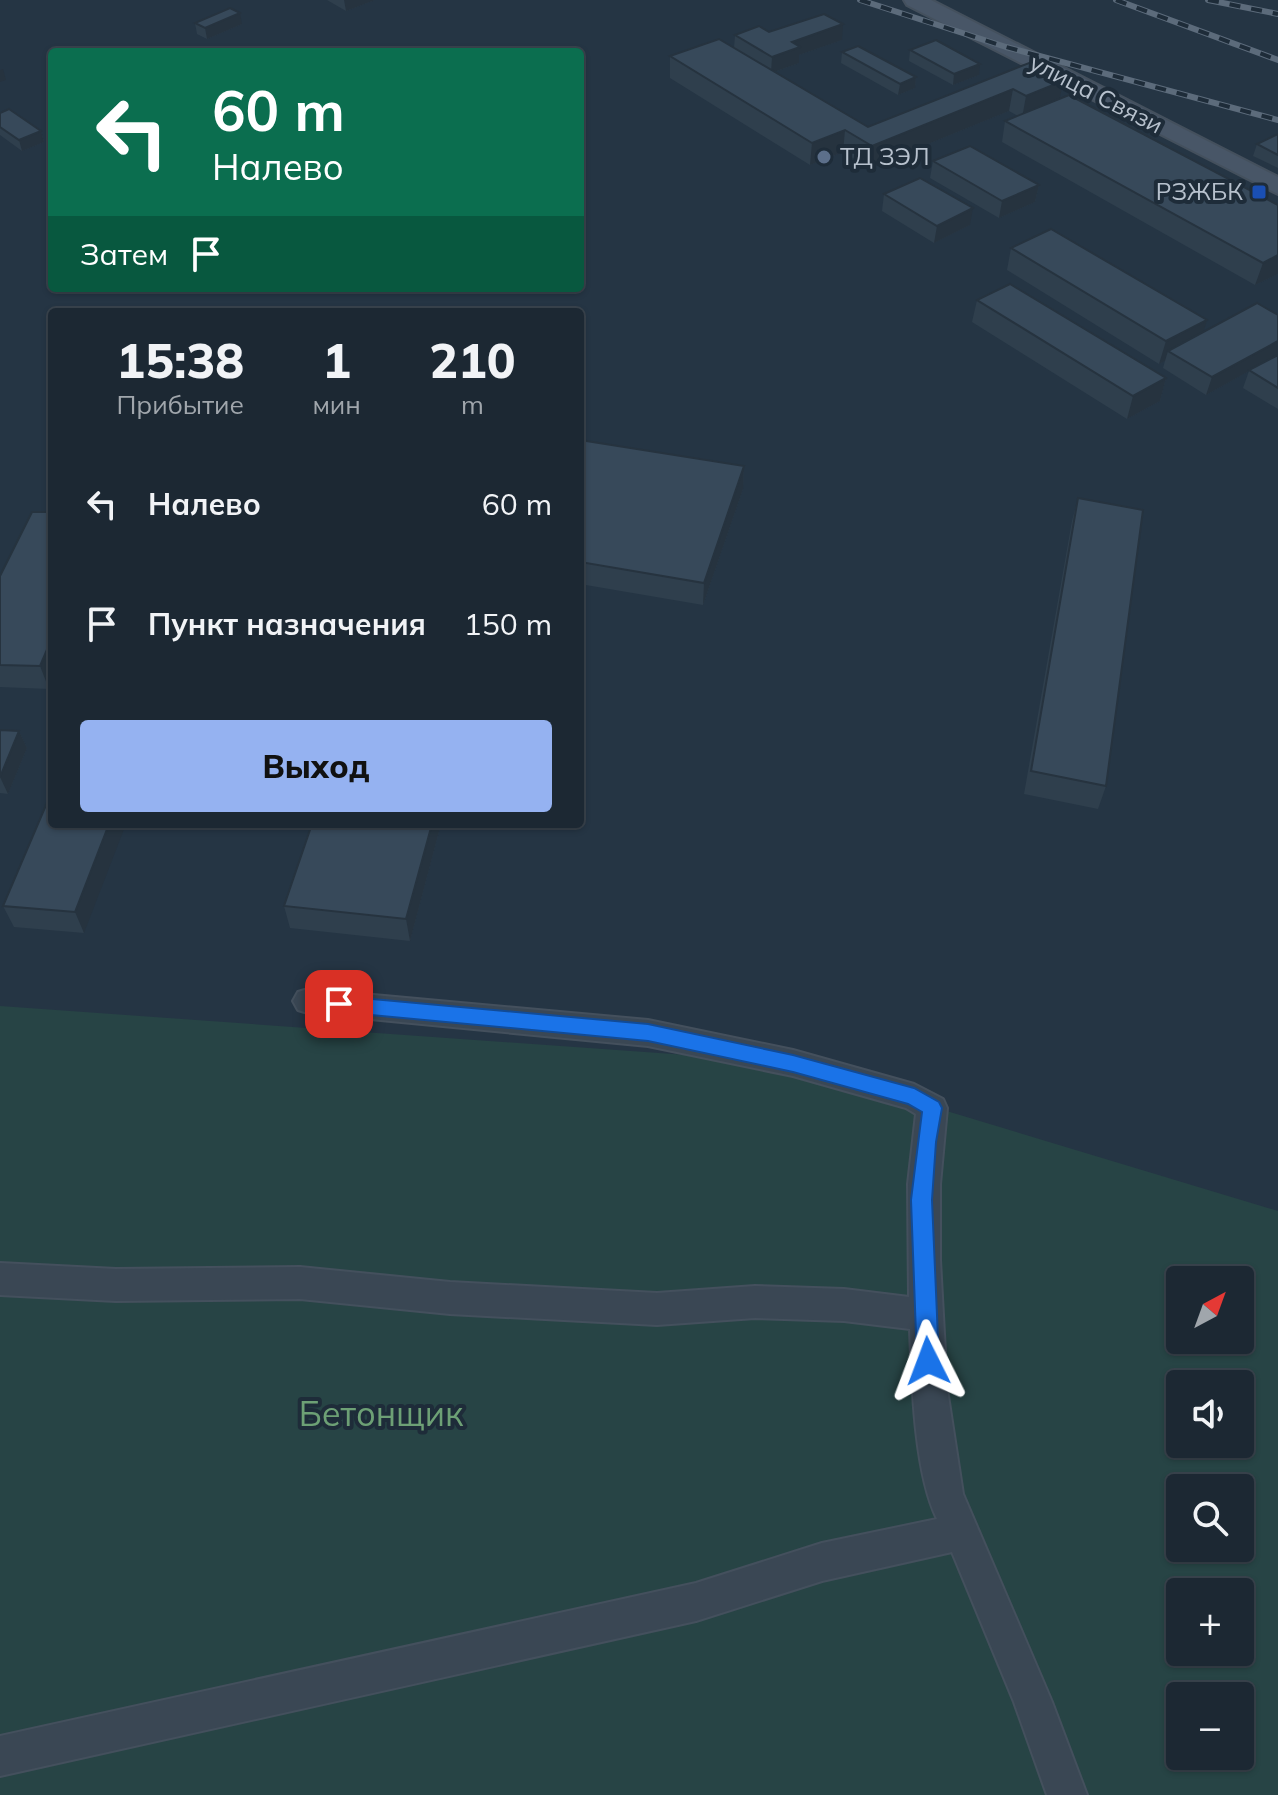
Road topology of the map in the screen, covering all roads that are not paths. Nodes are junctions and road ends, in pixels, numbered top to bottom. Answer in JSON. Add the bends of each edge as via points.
{"nodes":[{"id":1,"x":915,"y":0,"type":"edge"},
{"id":2,"x":1278,"y":187,"type":"edge"},
{"id":3,"x":308,"y":1001,"type":"dead end"},
{"id":4,"x":0,"y":1279,"type":"edge"},
{"id":5,"x":926,"y":1311,"type":"junction"},
{"id":6,"x":961,"y":1532,"type":"junction"},
{"id":7,"x":0,"y":1756,"type":"edge"},
{"id":8,"x":1067,"y":1795,"type":"edge"}],
"edges":[{"from":1,"to":2,"type":"street","name":"улица Связи"},
{"from":3,"to":5,"type":"street","via":[[648,1033],[793,1063],[914,1097],[932,1108],[921,1200]]},
{"from":4,"to":5,"type":"street","via":[[116,1285],[300,1283],[450,1298],[657,1309],[755,1302],[844,1305],[903,1314]]},
{"from":5,"to":6,"type":"street","via":[[945,1497]]},
{"from":6,"to":7,"type":"street","via":[[822,1562],[696,1602]]},
{"from":6,"to":8,"type":"street"}]}
